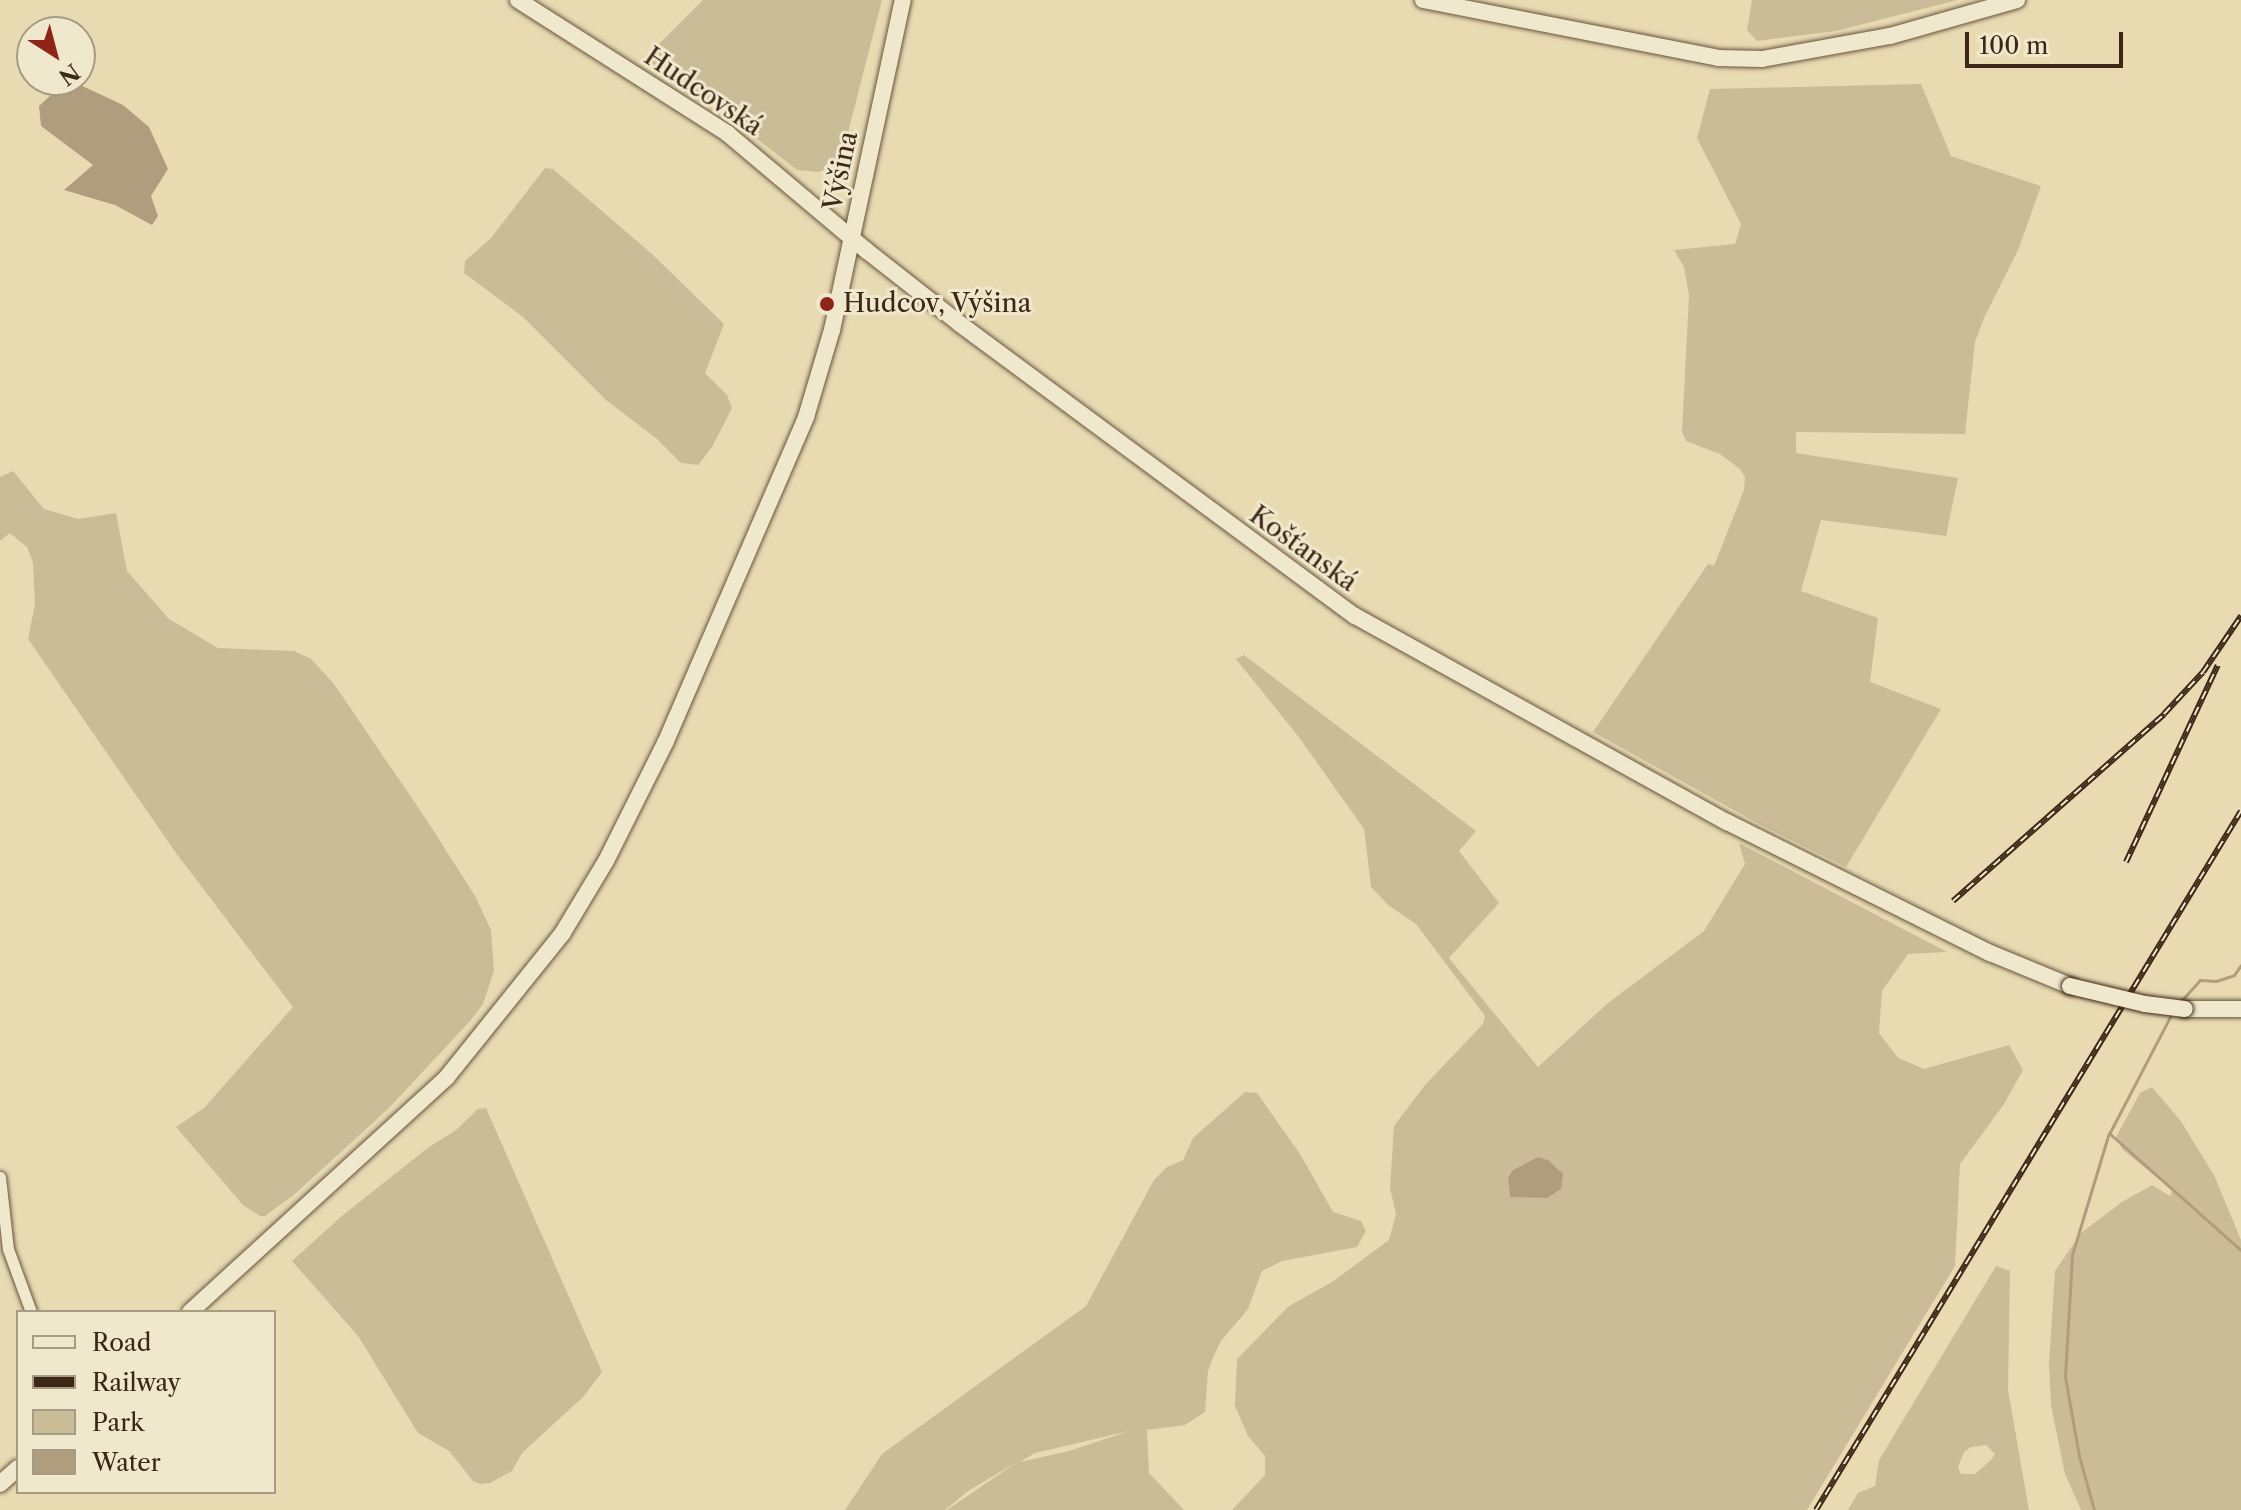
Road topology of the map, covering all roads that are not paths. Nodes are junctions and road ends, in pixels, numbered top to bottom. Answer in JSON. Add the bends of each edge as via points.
{"nodes":[{"id":1,"x":518,"y":0,"type":"edge"},
{"id":2,"x":903,"y":0,"type":"edge"},
{"id":3,"x":1423,"y":0,"type":"edge"},
{"id":4,"x":2017,"y":0,"type":"edge"},
{"id":5,"x":851,"y":238,"type":"junction"},
{"id":6,"x":2241,"y":1009,"type":"edge"},
{"id":7,"x":0,"y":1177,"type":"edge"},
{"id":8,"x":30,"y":1310,"type":"edge"},
{"id":9,"x":192,"y":1310,"type":"edge"},
{"id":10,"x":16,"y":1470,"type":"edge"},
{"id":11,"x":0,"y":1484,"type":"edge"}],
"edges":[{"from":1,"to":5,"type":"street","name":"Hudcovská","via":[[720,128]]},
{"from":2,"to":5,"type":"street","name":"Výšina"},
{"from":3,"to":4,"type":"street","via":[[1718,58],[1762,59],[1890,36]]},
{"from":5,"to":6,"type":"street","name":"Košťanská","bridge":true,"via":[[1339,605],[1397,641],[1765,842],[1999,958],[2070,986],[2130,1001],[2185,1009]]},
{"from":5,"to":9,"type":"street","name":"Výšina","via":[[826,353],[801,430],[666,741],[577,913],[435,1090]]},
{"from":7,"to":8,"type":"street","via":[[8,1249]]},
{"from":10,"to":11,"type":"street"}]}
